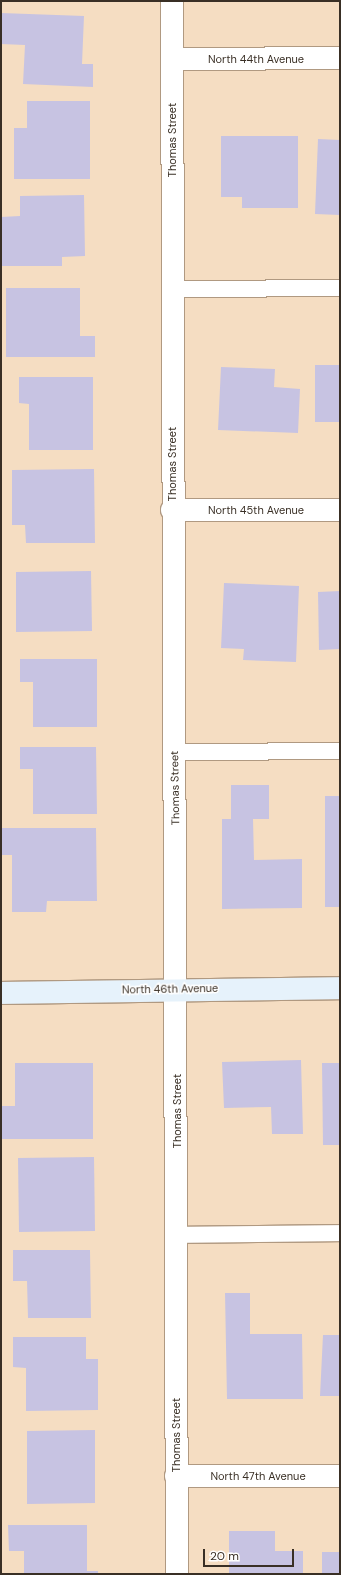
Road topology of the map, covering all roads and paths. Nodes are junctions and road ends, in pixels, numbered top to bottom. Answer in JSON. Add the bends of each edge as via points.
{"nodes":[{"id":1,"x":172,"y":1,"type":"edge"},
{"id":2,"x":340,"y":58,"type":"edge"},
{"id":3,"x":172,"y":59,"type":"junction"},
{"id":4,"x":340,"y":288,"type":"edge"},
{"id":5,"x":172,"y":289,"type":"junction"},
{"id":6,"x":172,"y":510,"type":"junction"},
{"id":7,"x":340,"y":510,"type":"edge"},
{"id":8,"x":340,"y":751,"type":"edge"},
{"id":9,"x":174,"y":752,"type":"junction"},
{"id":10,"x":177,"y":988,"type":"junction"},
{"id":11,"x":340,"y":988,"type":"edge"},
{"id":12,"x":1,"y":993,"type":"edge"},
{"id":13,"x":340,"y":1233,"type":"edge"},
{"id":14,"x":176,"y":1235,"type":"junction"},
{"id":15,"x":176,"y":1476,"type":"junction"},
{"id":16,"x":340,"y":1476,"type":"edge"},
{"id":17,"x":177,"y":1574,"type":"edge"}],
"edges":[{"from":1,"to":3,"type":"street","name":"Thomas Street"},
{"from":2,"to":3,"type":"street","name":"North 44th Avenue"},
{"from":3,"to":5,"type":"street","name":"Thomas Street"},
{"from":4,"to":5,"type":"lane"},
{"from":5,"to":6,"type":"street","name":"Thomas Street"},
{"from":6,"to":7,"type":"street","name":"North 45th Avenue"},
{"from":6,"to":9,"type":"street","name":"Thomas Street"},
{"from":8,"to":9,"type":"lane"},
{"from":9,"to":10,"type":"street","name":"Thomas Street"},
{"from":10,"to":11,"type":"street","name":"North 46th Avenue"},
{"from":10,"to":12,"type":"street","name":"North 46th Avenue"},
{"from":10,"to":14,"type":"street","name":"Thomas Street"},
{"from":13,"to":14,"type":"lane"},
{"from":14,"to":15,"type":"street","name":"Thomas Street"},
{"from":15,"to":16,"type":"street","name":"North 47th Avenue"},
{"from":15,"to":17,"type":"street","name":"Thomas Street"}]}
